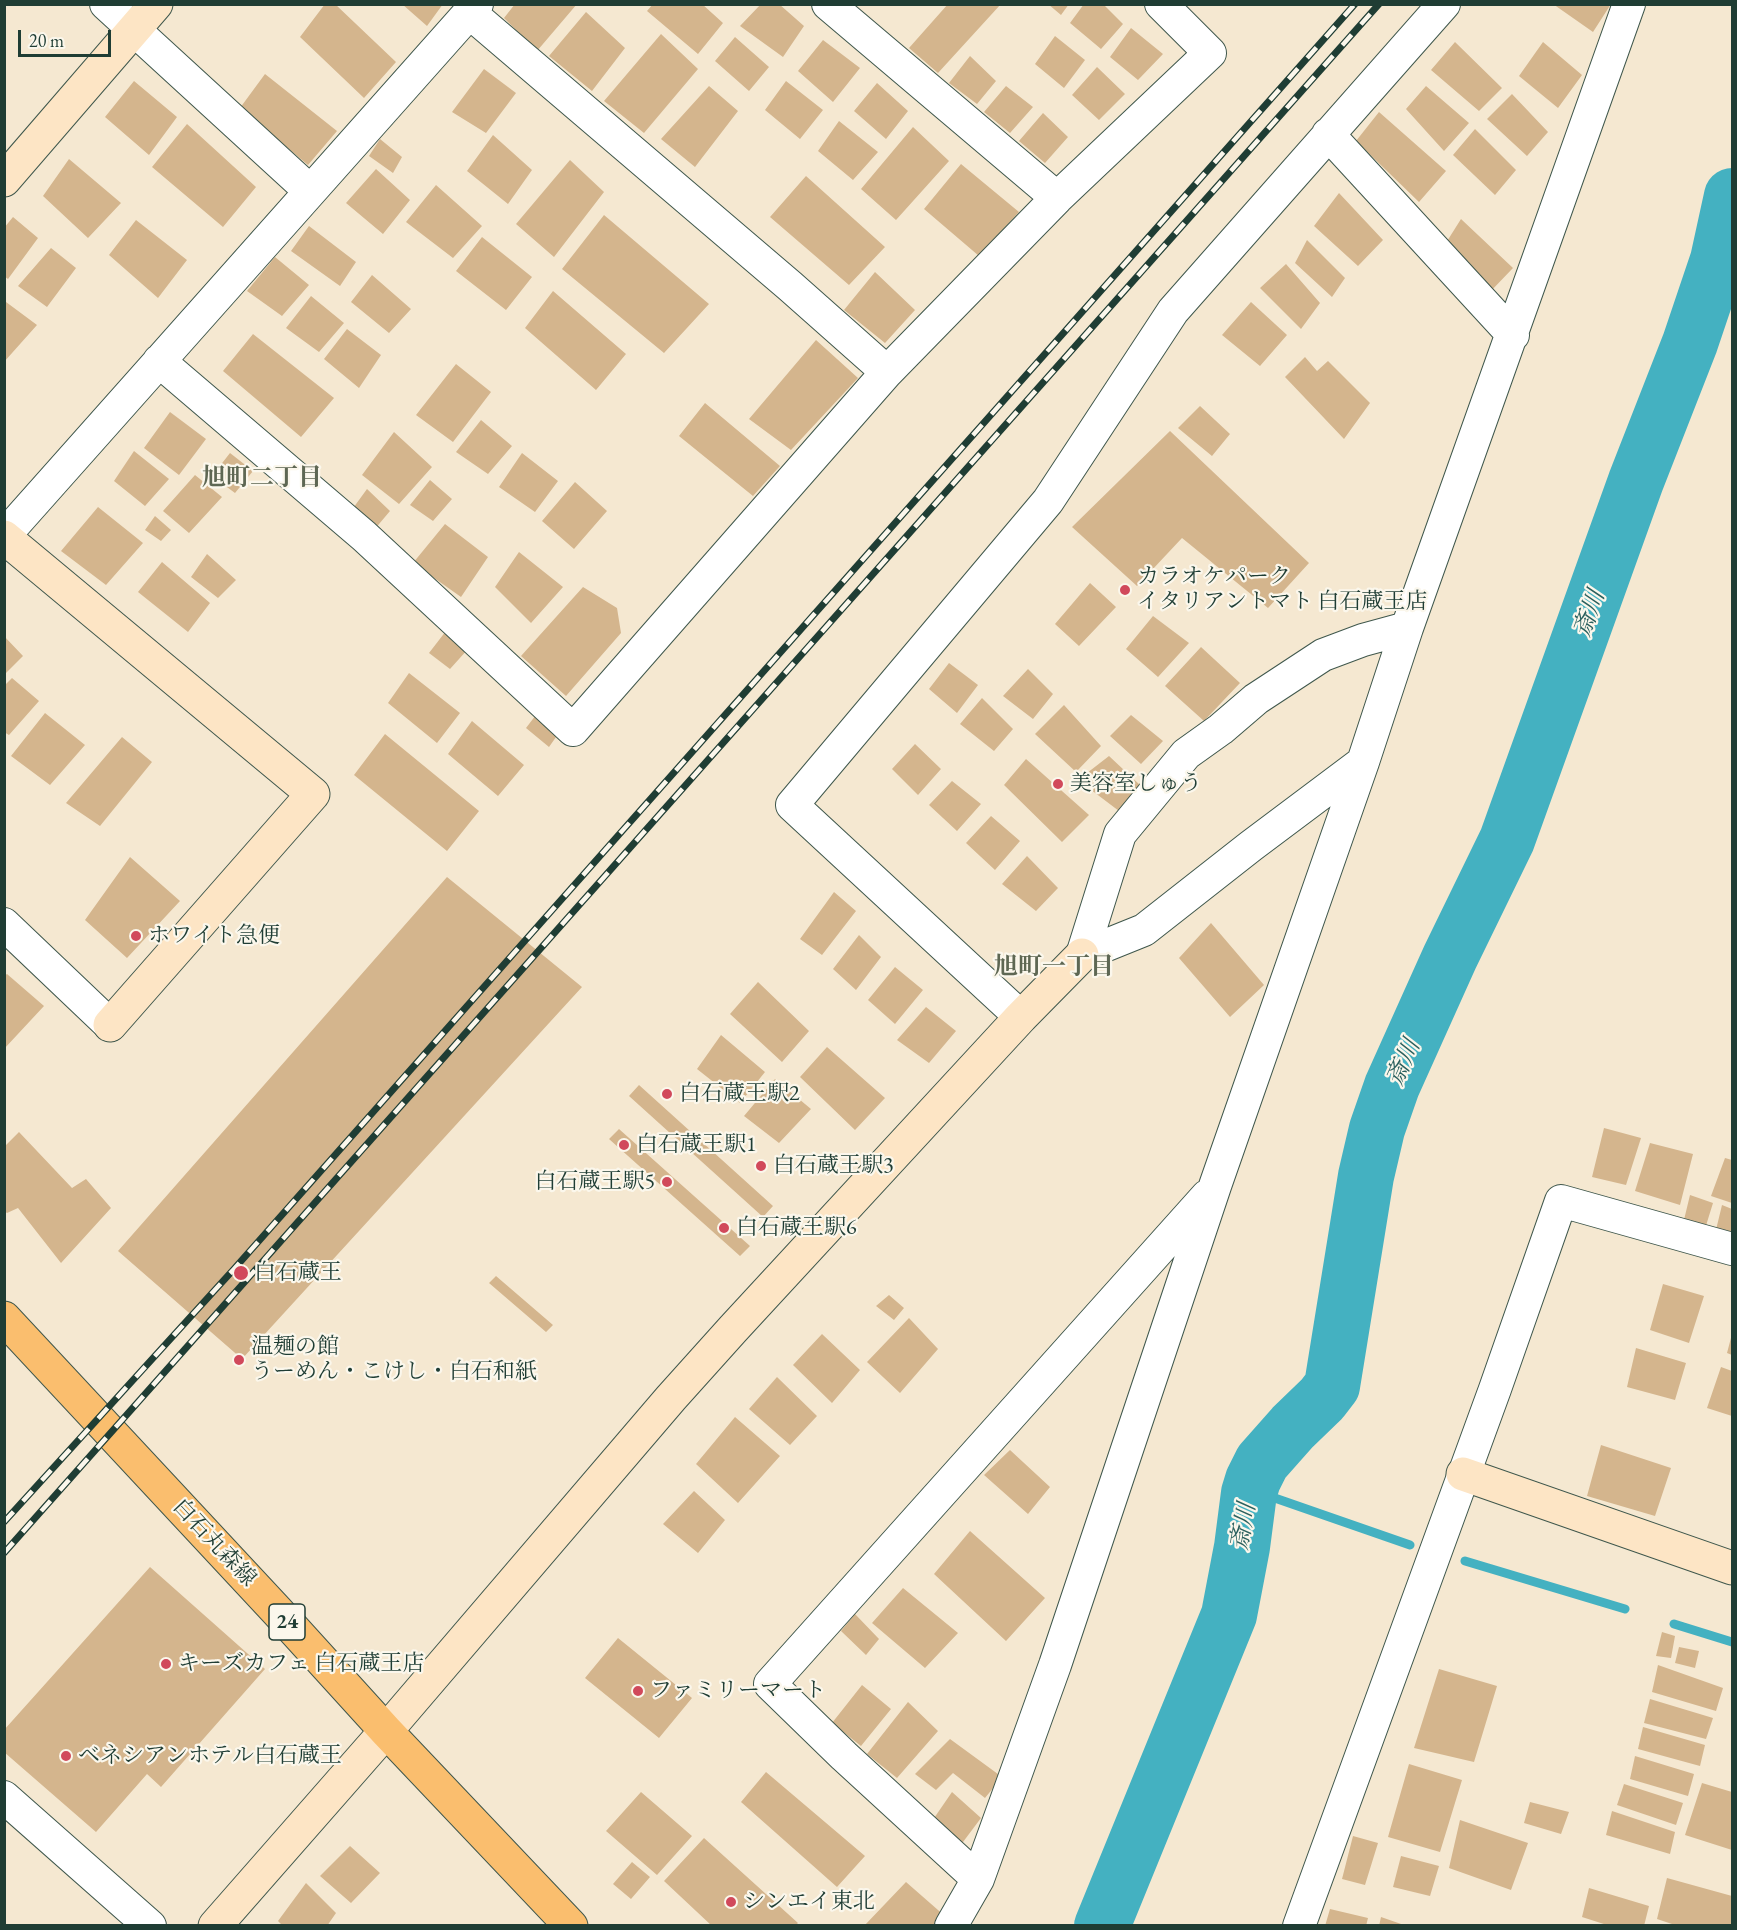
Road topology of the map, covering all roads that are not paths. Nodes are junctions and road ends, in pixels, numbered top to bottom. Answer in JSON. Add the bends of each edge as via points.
{"nodes":[{"id":1,"x":106,"y":4,"type":"edge"},
{"id":2,"x":156,"y":4,"type":"edge"},
{"id":3,"x":828,"y":4,"type":"edge"},
{"id":4,"x":1161,"y":4,"type":"edge"},
{"id":5,"x":1444,"y":4,"type":"edge"},
{"id":6,"x":1629,"y":4,"type":"edge"},
{"id":7,"x":473,"y":8,"type":"edge"},
{"id":8,"x":135,"y":30,"type":"junction"},
{"id":9,"x":1328,"y":134,"type":"junction"},
{"id":10,"x":4,"y":180,"type":"edge"},
{"id":11,"x":310,"y":191,"type":"junction"},
{"id":12,"x":1057,"y":198,"type":"junction"},
{"id":13,"x":1513,"y":335,"type":"junction"},
{"id":14,"x":159,"y":362,"type":"junction"},
{"id":15,"x":887,"y":372,"type":"junction"},
{"id":16,"x":4,"y":536,"type":"edge"},
{"id":17,"x":1407,"y":628,"type":"junction"},
{"id":18,"x":1363,"y":762,"type":"junction"},
{"id":19,"x":4,"y":924,"type":"edge"},
{"id":20,"x":1083,"y":955,"type":"junction"},
{"id":21,"x":1021,"y":1017,"type":"junction"},
{"id":22,"x":110,"y":1025,"type":"joint"},
{"id":23,"x":1215,"y":1186,"type":"junction"},
{"id":24,"x":1732,"y":1249,"type":"edge"},
{"id":25,"x":9,"y":1334,"type":"edge"},
{"id":26,"x":1463,"y":1474,"type":"junction"},
{"id":27,"x":1732,"y":1568,"type":"edge"},
{"id":28,"x":386,"y":1731,"type":"junction"},
{"id":29,"x":4,"y":1797,"type":"edge"},
{"id":30,"x":978,"y":1879,"type":"junction"},
{"id":31,"x":150,"y":1926,"type":"edge"},
{"id":32,"x":215,"y":1926,"type":"edge"},
{"id":33,"x":572,"y":1926,"type":"edge"},
{"id":34,"x":951,"y":1926,"type":"edge"},
{"id":35,"x":1299,"y":1926,"type":"edge"}],
"edges":[{"from":1,"to":8,"type":"street"},
{"from":2,"to":8,"type":"street"},
{"from":3,"to":12,"type":"street"},
{"from":4,"to":12,"type":"street","via":[[1210,53]]},
{"from":5,"to":9,"type":"street"},
{"from":6,"to":13,"type":"street"},
{"from":7,"to":11,"type":"street"},
{"from":7,"to":15,"type":"street"},
{"from":8,"to":10,"type":"street"},
{"from":8,"to":11,"type":"street"},
{"from":9,"to":13,"type":"street"},
{"from":9,"to":21,"type":"street","via":[[1173,311],[1048,501],[792,805]]},
{"from":11,"to":14,"type":"street"},
{"from":12,"to":15,"type":"street"},
{"from":13,"to":17,"type":"street"},
{"from":14,"to":15,"type":"street","via":[[364,536],[573,730]]},
{"from":14,"to":16,"type":"street"},
{"from":16,"to":22,"type":"street","via":[[313,794]]},
{"from":17,"to":18,"type":"street"},
{"from":17,"to":20,"type":"street","via":[[1323,655],[1256,699],[1186,754],[1120,834]]},
{"from":18,"to":20,"type":"street","via":[[1144,930]]},
{"from":18,"to":23,"type":"street"},
{"from":19,"to":22,"type":"street"},
{"from":20,"to":21,"type":"street"},
{"from":21,"to":28,"type":"street","via":[[671,1398]]},
{"from":23,"to":30,"type":"street","via":[[1055,1665]]},
{"from":23,"to":30,"type":"street","via":[[770,1684]]},
{"from":24,"to":26,"type":"street","via":[[1560,1201]]},
{"from":25,"to":28,"type":"main road","name":"白石丸森線","number":"24"},
{"from":26,"to":27,"type":"street"},
{"from":26,"to":35,"type":"street"},
{"from":28,"to":32,"type":"street"},
{"from":28,"to":33,"type":"main road","name":"白石丸森線","number":"24"},
{"from":29,"to":31,"type":"street"},
{"from":30,"to":34,"type":"street"}]}
